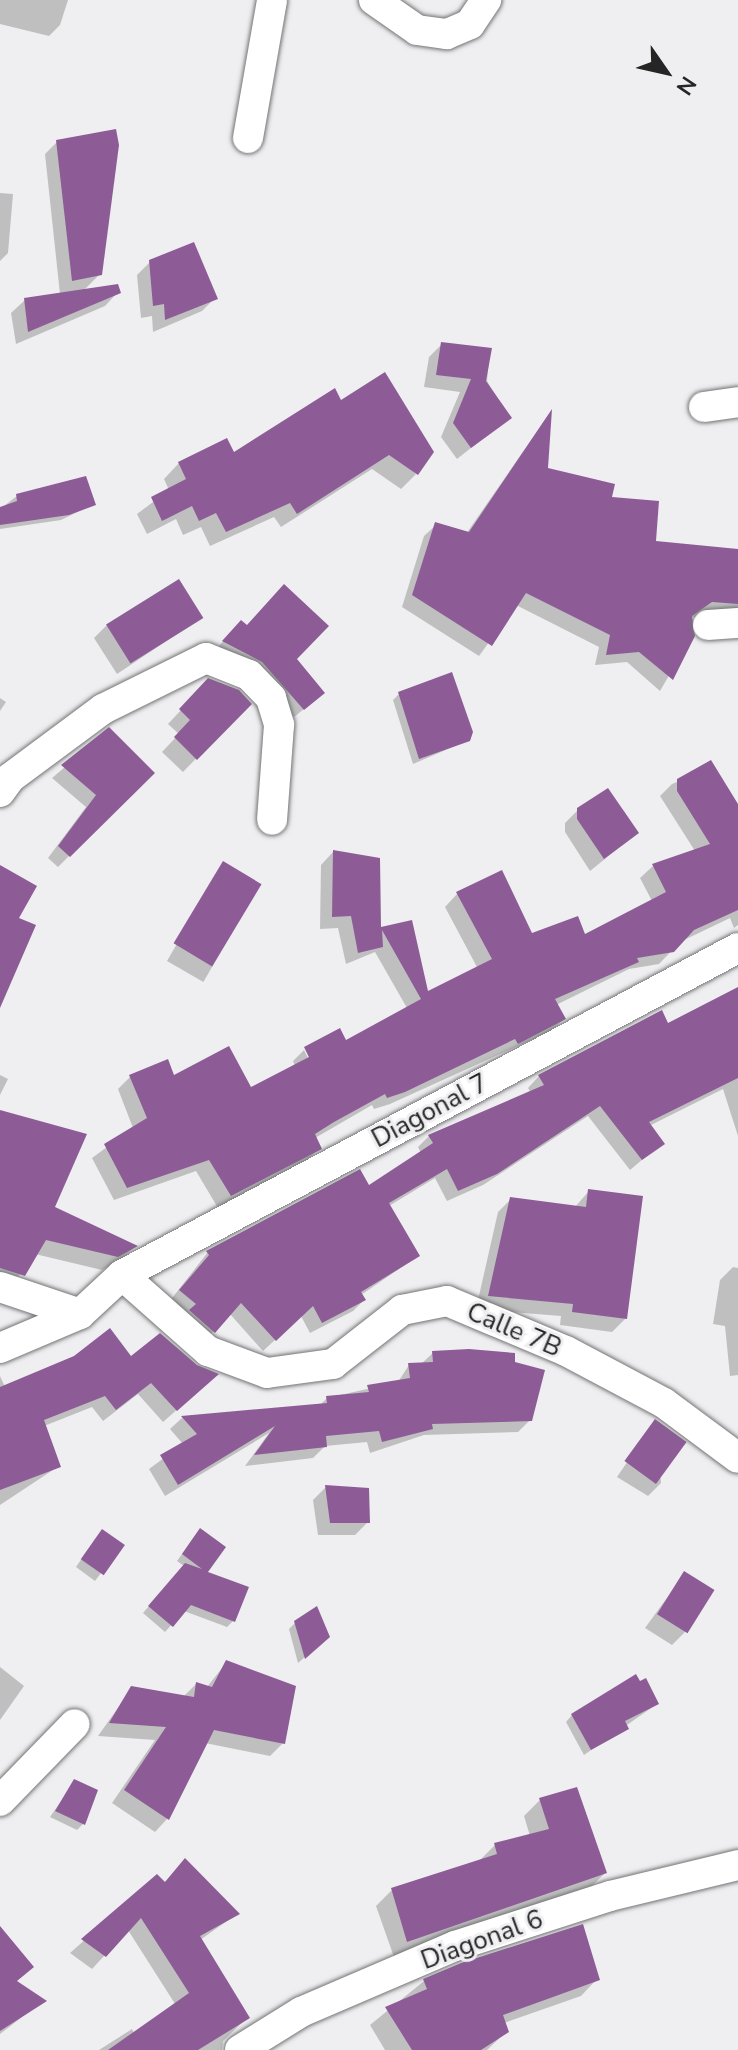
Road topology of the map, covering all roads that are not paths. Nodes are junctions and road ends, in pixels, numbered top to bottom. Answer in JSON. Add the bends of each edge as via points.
{"nodes":[{"id":1,"x":272,"y":0,"type":"edge"},
{"id":2,"x":374,"y":0,"type":"edge"},
{"id":3,"x":486,"y":0,"type":"edge"},
{"id":4,"x":248,"y":138,"type":"dead end"},
{"id":5,"x":738,"y":402,"type":"edge"},
{"id":6,"x":704,"y":407,"type":"dead end"},
{"id":7,"x":0,"y":792,"type":"edge"},
{"id":8,"x":272,"y":820,"type":"dead end"},
{"id":9,"x":738,"y":948,"type":"edge"},
{"id":10,"x":122,"y":1275,"type":"junction"},
{"id":11,"x":0,"y":1287,"type":"edge"},
{"id":12,"x":80,"y":1314,"type":"junction"},
{"id":13,"x":0,"y":1348,"type":"edge"},
{"id":14,"x":738,"y":1458,"type":"edge"},
{"id":15,"x":75,"y":1724,"type":"dead end"},
{"id":16,"x":0,"y":1801,"type":"edge"},
{"id":17,"x":738,"y":1865,"type":"edge"},
{"id":18,"x":240,"y":2050,"type":"edge"}],
"edges":[{"from":1,"to":4,"type":"street"},
{"from":2,"to":3,"type":"street","via":[[417,30],[447,34],[470,24]]},
{"from":5,"to":6,"type":"street"},
{"from":7,"to":8,"type":"street","via":[[10,778],[103,709],[206,658],[249,675],[271,698],[279,725]]},
{"from":9,"to":10,"type":"street","name":"Diagonal 7"},
{"from":10,"to":12,"type":"street"},
{"from":10,"to":14,"type":"street","name":"Calle 7B","via":[[208,1351],[267,1373],[333,1364],[402,1310],[447,1301],[566,1351],[664,1403]]},
{"from":11,"to":12,"type":"street"},
{"from":12,"to":13,"type":"street"},
{"from":15,"to":16,"type":"street"},
{"from":17,"to":18,"type":"street","name":"Diagonal 6","via":[[610,1896],[455,1946],[301,2012]]}]}
